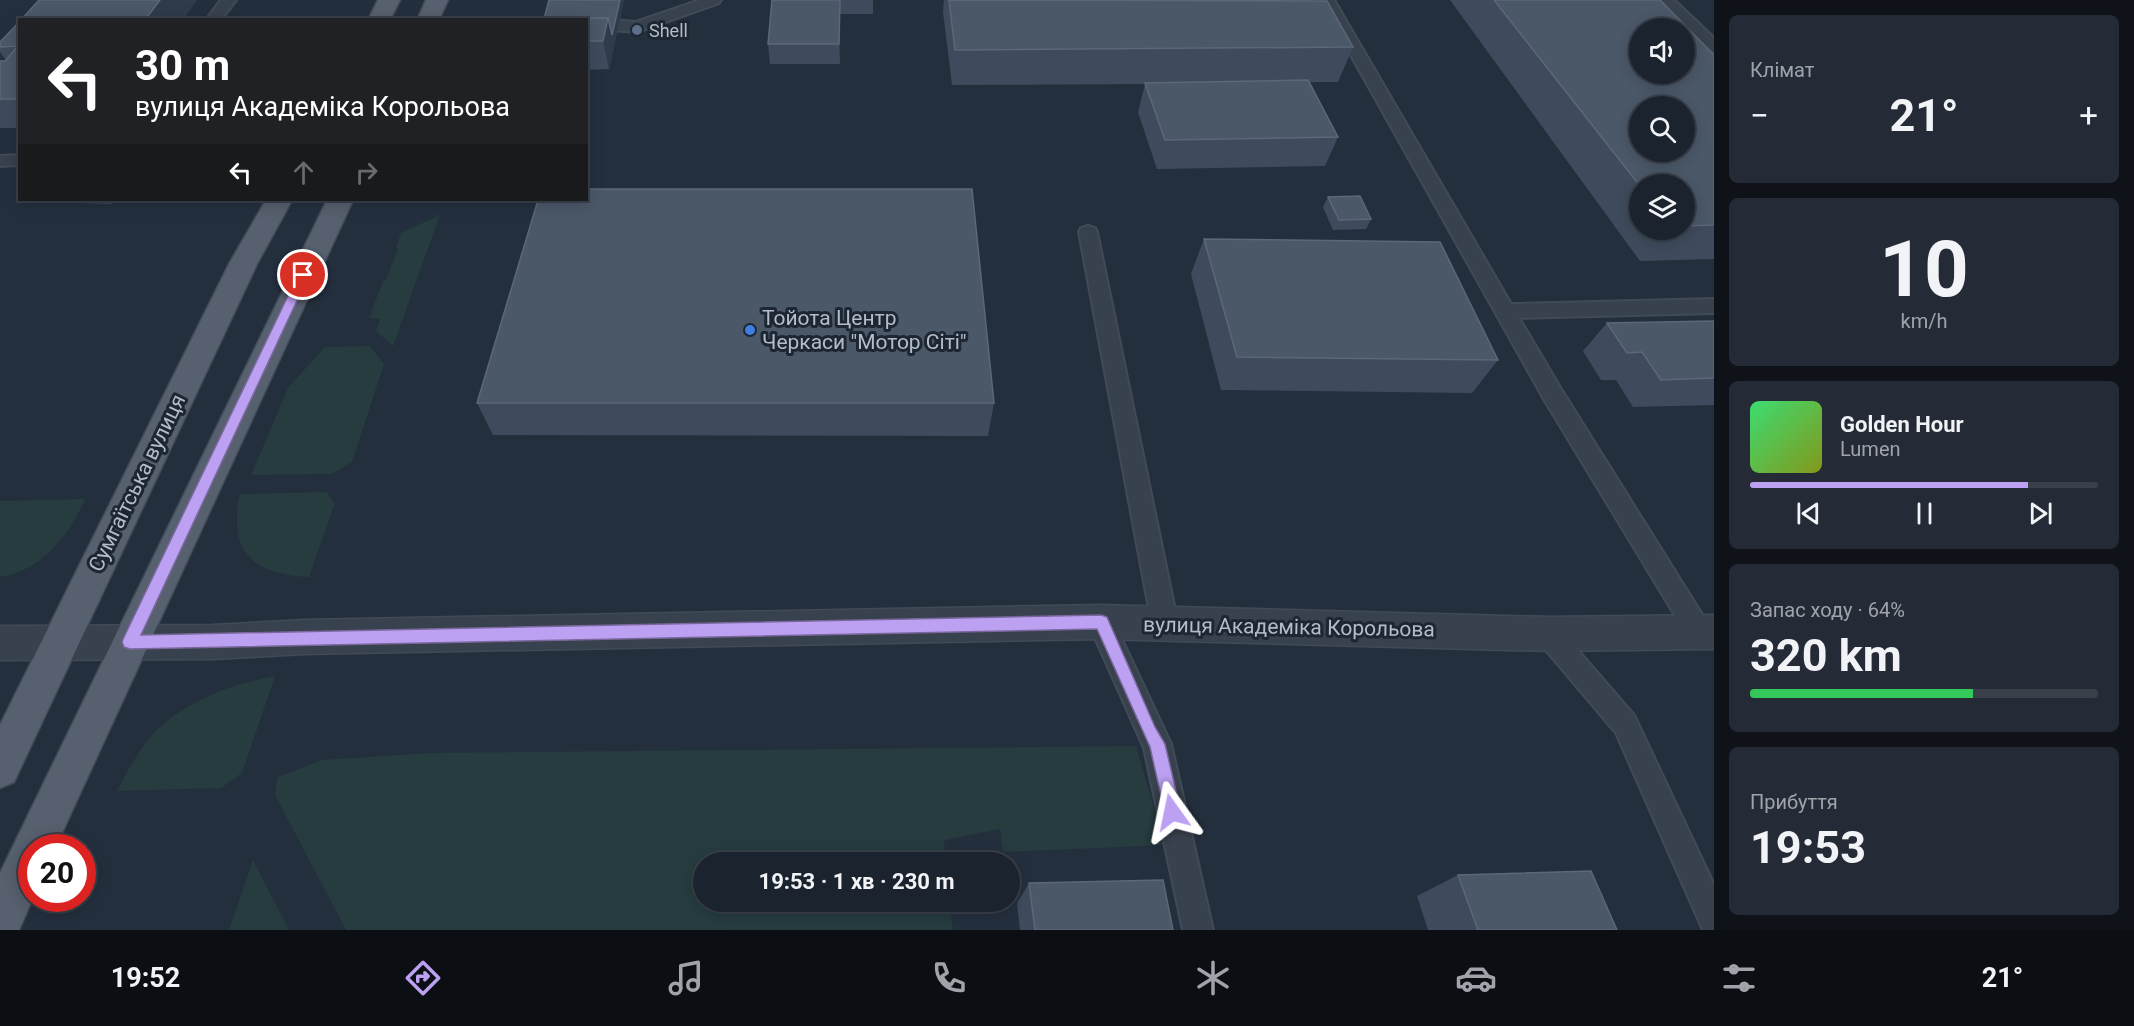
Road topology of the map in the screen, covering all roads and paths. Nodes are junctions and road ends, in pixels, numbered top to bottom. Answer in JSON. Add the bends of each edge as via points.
{"nodes":[{"id":1,"x":229,"y":0,"type":"edge"},
{"id":2,"x":389,"y":0,"type":"edge"},
{"id":3,"x":437,"y":0,"type":"edge"},
{"id":4,"x":714,"y":0,"type":"edge"},
{"id":5,"x":1327,"y":0,"type":"edge"},
{"id":6,"x":1666,"y":0,"type":"edge"},
{"id":7,"x":215,"y":18,"type":"edge"},
{"id":8,"x":380,"y":18,"type":"edge"},
{"id":9,"x":429,"y":18,"type":"edge"},
{"id":10,"x":588,"y":23,"type":"edge"},
{"id":11,"x":1714,"y":47,"type":"edge"},
{"id":12,"x":18,"y":160,"type":"edge"},
{"id":13,"x":0,"y":161,"type":"edge"},
{"id":14,"x":278,"y":201,"type":"edge"},
{"id":15,"x":340,"y":201,"type":"edge"},
{"id":16,"x":1088,"y":232,"type":"dead end"},
{"id":17,"x":1714,"y":306,"type":"edge"},
{"id":18,"x":1505,"y":311,"type":"junction"},
{"id":19,"x":1101,"y":622,"type":"junction"},
{"id":20,"x":1165,"y":625,"type":"junction"},
{"id":21,"x":1706,"y":632,"type":"edge"},
{"id":22,"x":1548,"y":634,"type":"junction"},
{"id":23,"x":130,"y":642,"type":"junction"},
{"id":24,"x":0,"y":643,"type":"edge"},
{"id":25,"x":60,"y":643,"type":"junction"},
{"id":26,"x":0,"y":768,"type":"edge"},
{"id":27,"x":39,"y":834,"type":"edge"},
{"id":28,"x":18,"y":881,"type":"edge"},
{"id":29,"x":1714,"y":920,"type":"edge"},
{"id":30,"x":0,"y":922,"type":"edge"},
{"id":31,"x":1198,"y":930,"type":"edge"}],
"edges":[{"from":1,"to":7,"type":"lane"},
{"from":2,"to":8,"type":"main road"},
{"from":3,"to":9,"type":"main road"},
{"from":4,"to":10,"type":"lane","via":[[637,27]]},
{"from":5,"to":18,"type":"lane"},
{"from":6,"to":11,"type":"lane"},
{"from":12,"to":13,"type":"lane"},
{"from":14,"to":25,"type":"main road","name":"Сумгаїтська вулиця","via":[[243,264]]},
{"from":15,"to":23,"type":"main road"},
{"from":16,"to":20,"type":"lane"},
{"from":17,"to":18,"type":"lane"},
{"from":18,"to":21,"type":"lane","via":[[1553,395]]},
{"from":19,"to":20,"type":"street","name":"вулиця Академіка Корольова"},
{"from":19,"to":23,"type":"street","name":"вулиця Академіка Корольова"},
{"from":19,"to":31,"type":"lane","via":[[1157,744]]},
{"from":20,"to":22,"type":"street","name":"вулиця Академіка Корольова"},
{"from":21,"to":22,"type":"street","name":"вулиця Академіка Корольова"},
{"from":22,"to":29,"type":"lane","via":[[1625,724]]},
{"from":23,"to":25,"type":"street","name":"вулиця Академіка Корольова"},
{"from":23,"to":27,"type":"main road"},
{"from":24,"to":25,"type":"street","name":"вулиця Академіка Корольова"},
{"from":25,"to":26,"type":"main road","name":"Сумгаїтська вулиця"},
{"from":28,"to":30,"type":"main road"}]}
